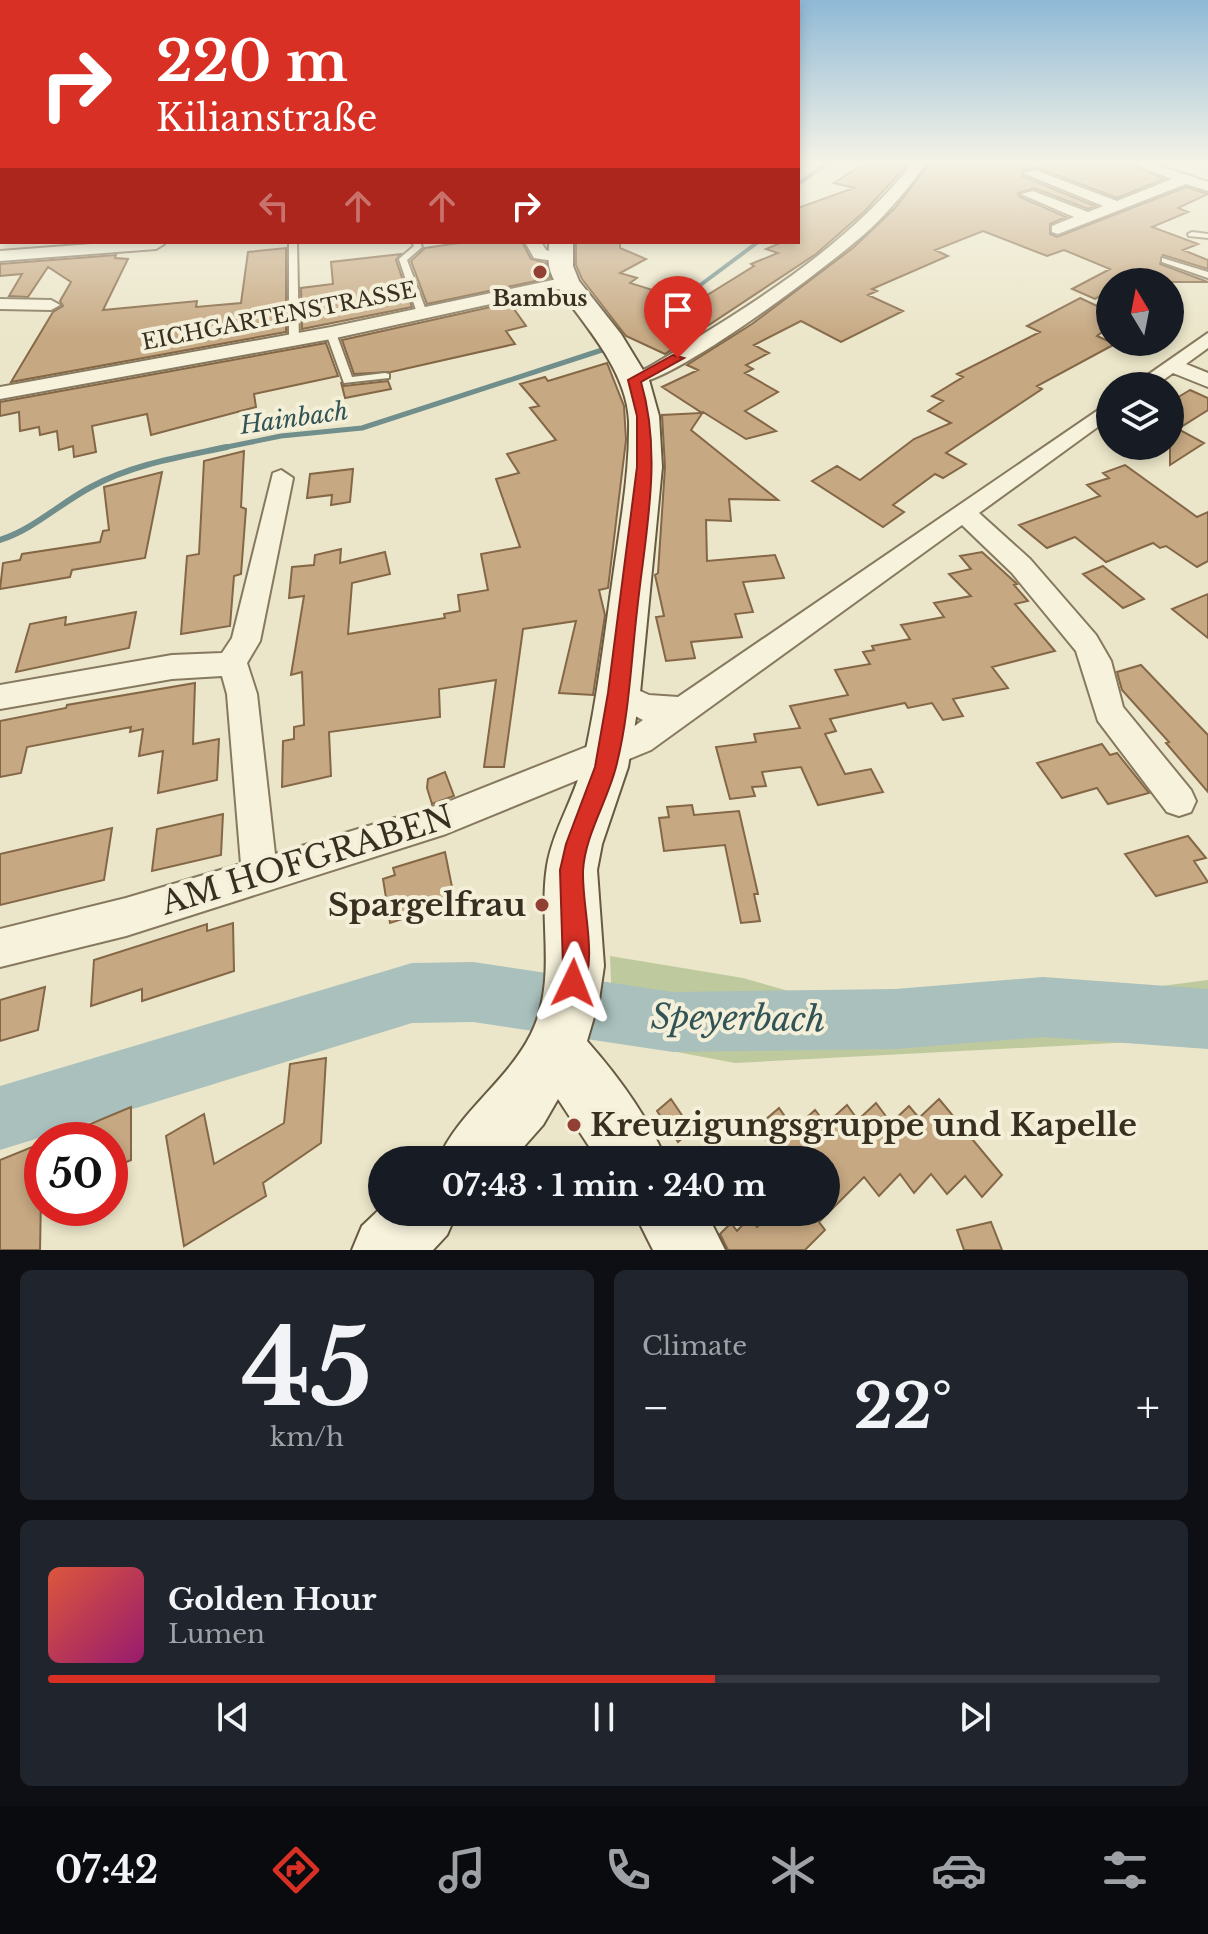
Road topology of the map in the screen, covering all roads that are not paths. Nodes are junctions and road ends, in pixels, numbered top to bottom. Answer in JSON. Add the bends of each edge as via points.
{"nodes":[{"id":1,"x":868,"y":222,"type":"edge"},
{"id":2,"x":1075,"y":222,"type":"edge"},
{"id":3,"x":1058,"y":229,"type":"dead end"},
{"id":4,"x":1192,"y":234,"type":"dead end"},
{"id":5,"x":1208,"y":236,"type":"edge"},
{"id":6,"x":156,"y":244,"type":"dead end"},
{"id":7,"x":293,"y":244,"type":"edge"},
{"id":8,"x":417,"y":244,"type":"edge"},
{"id":9,"x":0,"y":256,"type":"edge"},
{"id":10,"x":555,"y":256,"type":"edge"},
{"id":11,"x":1165,"y":260,"type":"dead end"},
{"id":12,"x":1208,"y":275,"type":"edge"},
{"id":13,"x":0,"y":304,"type":"edge"},
{"id":14,"x":51,"y":305,"type":"dead end"},
{"id":15,"x":422,"y":313,"type":"junction"},
{"id":16,"x":331,"y":333,"type":"junction"},
{"id":17,"x":1208,"y":339,"type":"edge"},
{"id":18,"x":294,"y":340,"type":"junction"},
{"id":19,"x":1172,"y":365,"type":"junction"},
{"id":20,"x":1162,"y":372,"type":"edge"},
{"id":21,"x":385,"y":376,"type":"dead end"},
{"id":22,"x":634,"y":380,"type":"junction"},
{"id":23,"x":1208,"y":381,"type":"edge"},
{"id":24,"x":0,"y":393,"type":"edge"},
{"id":25,"x":1096,"y":418,"type":"edge"},
{"id":26,"x":281,"y":478,"type":"dead end"},
{"id":27,"x":962,"y":511,"type":"junction"},
{"id":28,"x":230,"y":664,"type":"junction"},
{"id":29,"x":618,"y":693,"type":"junction"},
{"id":30,"x":0,"y":697,"type":"edge"},
{"id":31,"x":686,"y":710,"type":"junction"},
{"id":32,"x":607,"y":754,"type":"junction"},
{"id":33,"x":1179,"y":801,"type":"dead end"},
{"id":34,"x":260,"y":877,"type":"junction"},
{"id":35,"x":0,"y":948,"type":"edge"},
{"id":36,"x":559,"y":1038,"type":"junction"},
{"id":37,"x":483,"y":1146,"type":"edge"},
{"id":38,"x":625,"y":1146,"type":"edge"},
{"id":39,"x":410,"y":1226,"type":"edge"},
{"id":40,"x":676,"y":1226,"type":"edge"},
{"id":41,"x":386,"y":1250,"type":"edge"},
{"id":42,"x":691,"y":1250,"type":"edge"}],
"edges":[{"from":1,"to":22,"type":"street","via":[[789,284],[654,373]]},
{"from":2,"to":3,"type":"street"},
{"from":4,"to":5,"type":"lane"},
{"from":6,"to":9,"type":"street"},
{"from":7,"to":18,"type":"lane"},
{"from":8,"to":15,"type":"lane","via":[[403,259]]},
{"from":10,"to":15,"type":"street","name":"EICHGARTENSTRASSE"},
{"from":10,"to":22,"type":"main road"},
{"from":11,"to":12,"type":"lane"},
{"from":13,"to":14,"type":"street"},
{"from":15,"to":16,"type":"street","name":"EICHGARTENSTRASSE"},
{"from":16,"to":18,"type":"street","name":"EICHGARTENSTRASSE"},
{"from":16,"to":21,"type":"lane","via":[[348,381]]},
{"from":17,"to":19,"type":"street"},
{"from":18,"to":24,"type":"street","name":"EICHGARTENSTRASSE"},
{"from":19,"to":20,"type":"street"},
{"from":19,"to":23,"type":"street"},
{"from":22,"to":29,"type":"main road","via":[[646,441]]},
{"from":25,"to":27,"type":"street","name":"AM HOFGRABEN"},
{"from":26,"to":28,"type":"street","via":[[246,641]]},
{"from":27,"to":31,"type":"street","name":"AM HOFGRABEN"},
{"from":27,"to":33,"type":"street","via":[[1021,566],[1086,643],[1109,712]]},
{"from":28,"to":30,"type":"street","via":[[172,667]]},
{"from":28,"to":34,"type":"street","via":[[242,694]]},
{"from":29,"to":31,"type":"street","via":[[645,708]]},
{"from":29,"to":32,"type":"main road"},
{"from":31,"to":32,"type":"street","name":"AM HOFGRABEN"},
{"from":32,"to":34,"type":"street","name":"AM HOFGRABEN","via":[[446,818]]},
{"from":32,"to":36,"type":"main road","via":[[572,870],[576,966]]},
{"from":34,"to":35,"type":"street","name":"AM HOFGRABEN"},
{"from":36,"to":37,"type":"main road","via":[[521,1103]]},
{"from":36,"to":38,"type":"main road"},
{"from":39,"to":41,"type":"main road"},
{"from":40,"to":42,"type":"main road"}]}
